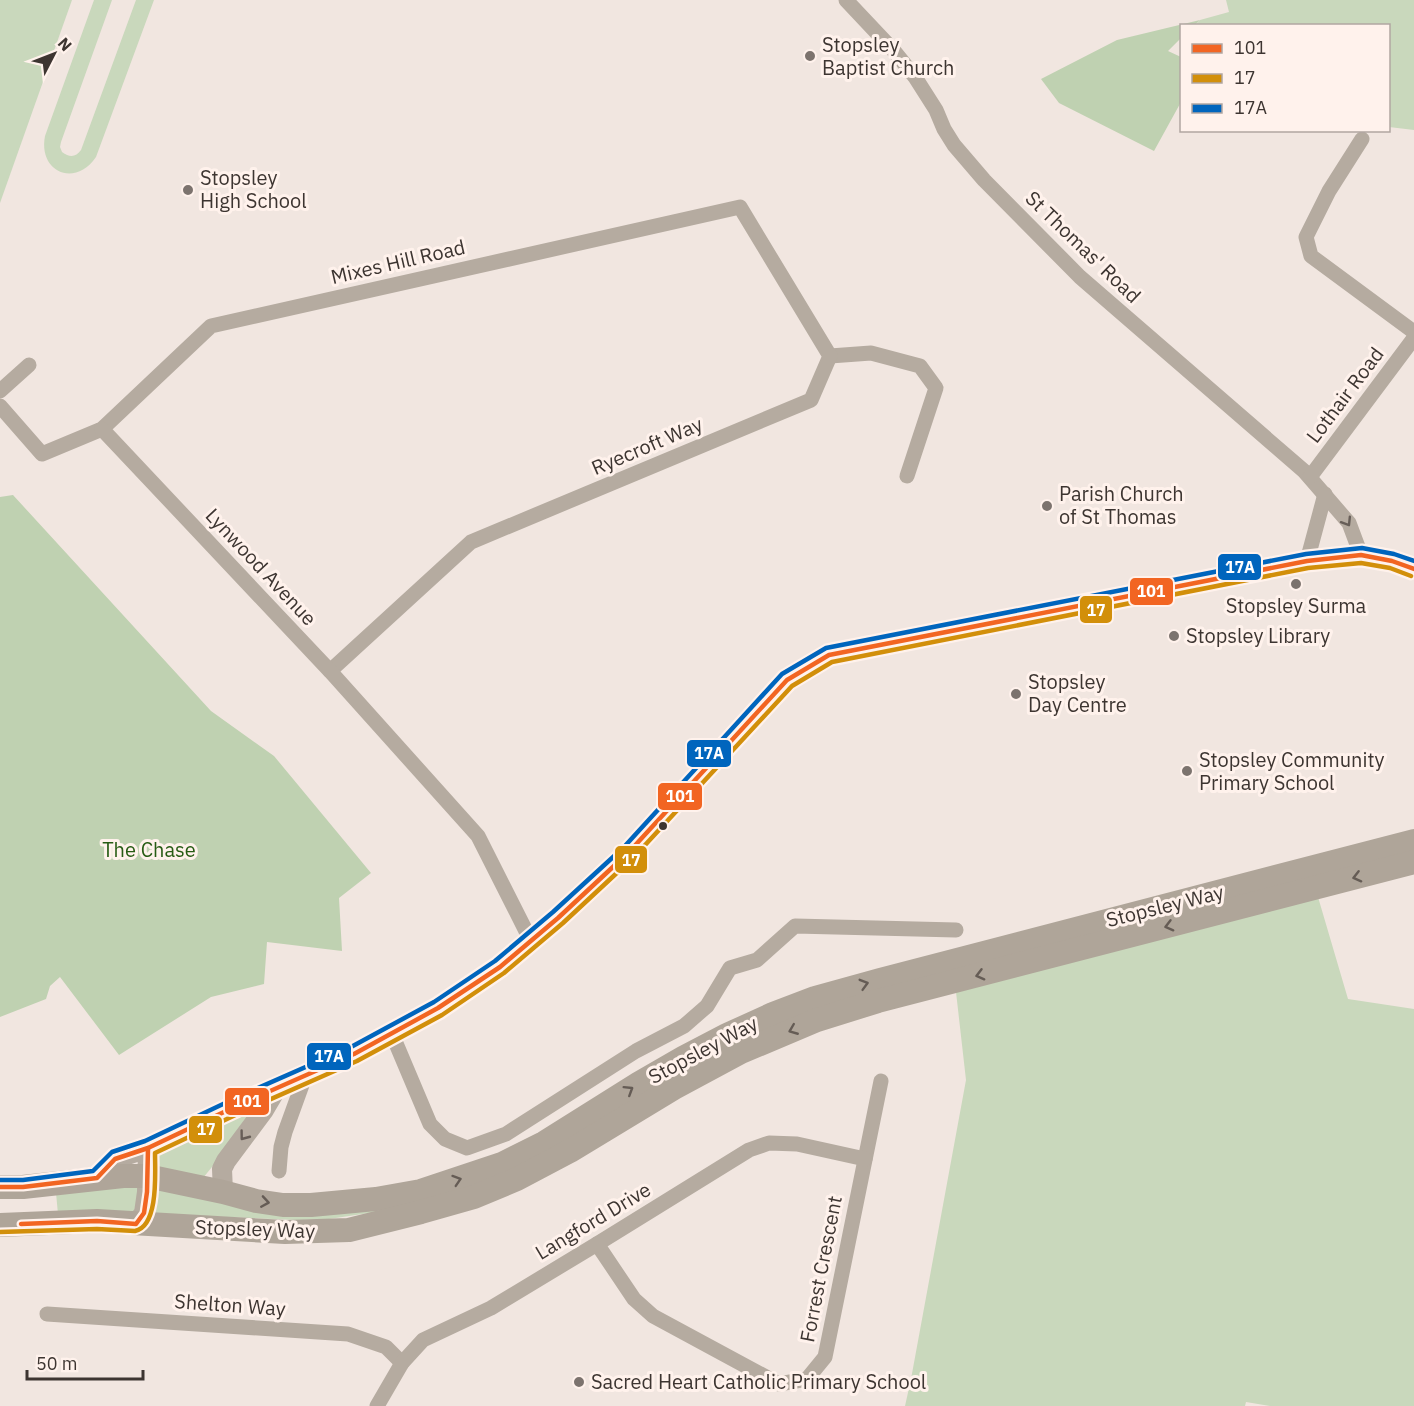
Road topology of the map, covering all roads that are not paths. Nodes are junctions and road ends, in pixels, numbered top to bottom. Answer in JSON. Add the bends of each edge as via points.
{"nodes":[{"id":1,"x":846,"y":0,"type":"edge"},
{"id":2,"x":1362,"y":139,"type":"dead end"},
{"id":3,"x":1414,"y":332,"type":"edge"},
{"id":4,"x":1414,"y":338,"type":"edge"},
{"id":5,"x":830,"y":356,"type":"junction"},
{"id":6,"x":29,"y":365,"type":"dead end"},
{"id":7,"x":0,"y":391,"type":"edge"},
{"id":8,"x":0,"y":406,"type":"edge"},
{"id":9,"x":102,"y":429,"type":"junction"},
{"id":10,"x":907,"y":476,"type":"dead end"},
{"id":11,"x":1310,"y":477,"type":"junction"},
{"id":12,"x":1324,"y":494,"type":"junction"},
{"id":13,"x":1361,"y":555,"type":"junction"},
{"id":14,"x":1307,"y":561,"type":"junction"},
{"id":15,"x":1414,"y":569,"type":"edge"},
{"id":16,"x":330,"y":671,"type":"junction"},
{"id":17,"x":1414,"y":841,"type":"edge"},
{"id":18,"x":1414,"y":862,"type":"edge"},
{"id":19,"x":956,"y":930,"type":"dead end"},
{"id":20,"x":531,"y":941,"type":"junction"},
{"id":21,"x":392,"y":1034,"type":"junction"},
{"id":22,"x":306,"y":1074,"type":"junction"},
{"id":23,"x":881,"y":1081,"type":"dead end"},
{"id":24,"x":277,"y":1088,"type":"junction"},
{"id":25,"x":148,"y":1148,"type":"junction"},
{"id":26,"x":865,"y":1159,"type":"junction"},
{"id":27,"x":279,"y":1171,"type":"dead end"},
{"id":28,"x":147,"y":1176,"type":"junction"},
{"id":29,"x":97,"y":1178,"type":"junction"},
{"id":30,"x":0,"y":1187,"type":"edge"},
{"id":31,"x":223,"y":1192,"type":"junction"},
{"id":32,"x":136,"y":1224,"type":"junction"},
{"id":33,"x":0,"y":1226,"type":"edge"},
{"id":34,"x":597,"y":1244,"type":"junction"},
{"id":35,"x":47,"y":1314,"type":"dead end"},
{"id":36,"x":402,"y":1363,"type":"junction"},
{"id":37,"x":377,"y":1406,"type":"edge"}],
"edges":[{"from":1,"to":11,"type":"street","name":"St Thomas' Road","via":[[915,77],[954,145],[984,180],[1080,277]]},
{"from":2,"to":3,"type":"street","via":[[1306,237],[1311,256]]},
{"from":4,"to":11,"type":"street","name":"Lothair Road"},
{"from":5,"to":9,"type":"street","name":"Mixes Hill Road","via":[[740,207],[211,326]]},
{"from":5,"to":10,"type":"street","via":[[871,353],[920,366],[936,388]]},
{"from":5,"to":16,"type":"street","name":"Ryecroft Way","via":[[811,400],[471,542]]},
{"from":6,"to":7,"type":"street"},
{"from":8,"to":9,"type":"street","via":[[42,453]]},
{"from":9,"to":16,"type":"street","name":"Lynwood Avenue"},
{"from":11,"to":12,"type":"street","name":"St Thomas' Road"},
{"from":12,"to":13,"type":"street","name":"St Thomas' Road","one_way":true,"via":[[1349,523]]},
{"from":12,"to":14,"type":"street"},
{"from":13,"to":14,"type":"street"},
{"from":13,"to":15,"type":"street"},
{"from":14,"to":20,"type":"street","via":[[829,655],[787,680],[629,852]]},
{"from":16,"to":20,"type":"street","name":"Lynwood Avenue","via":[[478,836]]},
{"from":31,"to":17,"type":"main road","name":"Stopsley Way","one_way":true,"via":[[283,1205],[311,1205],[421,1191],[502,1164],[544,1143],[683,1058],[815,998]]},
{"from":18,"to":32,"type":"main road","name":"Stopsley Way","one_way":true,"via":[[817,1020],[741,1052],[570,1151],[474,1197],[349,1230],[285,1232]]},
{"from":19,"to":21,"type":"street","name":"Stopsley Way","via":[[795,926],[757,960],[730,968],[707,1006],[684,1026],[636,1051],[506,1134],[467,1148],[445,1139],[430,1124]]},
{"from":20,"to":21,"type":"street","via":[[500,967]]},
{"from":21,"to":22,"type":"street"},
{"from":22,"to":24,"type":"street"},
{"from":22,"to":27,"type":"street","via":[[283,1139]]},
{"from":23,"to":26,"type":"street","name":"Forrest Crescent"},
{"from":24,"to":25,"type":"street"},
{"from":24,"to":31,"type":"street","one_way":true,"via":[[226,1161],[222,1169]]},
{"from":25,"to":28,"type":"street"},
{"from":25,"to":29,"type":"street","via":[[115,1159]]},
{"from":26,"to":34,"type":"street","name":"Langford Drive","via":[[796,1144],[769,1143],[749,1150]]},
{"from":26,"to":34,"type":"street","name":"Forrest Crescent","via":[[825,1357],[807,1380],[779,1384],[653,1316],[634,1299]]},
{"from":28,"to":29,"type":"main road","name":"Stopsley Way"},
{"from":28,"to":31,"type":"main road","name":"Stopsley Way"},
{"from":28,"to":32,"type":"street","via":[[144,1213]]},
{"from":29,"to":30,"type":"main road","name":"Stopsley Way"},
{"from":32,"to":33,"type":"main road","name":"Stopsley Way","via":[[97,1221]]},
{"from":34,"to":36,"type":"street","name":"Langford Drive","via":[[491,1308],[423,1340]]},
{"from":35,"to":36,"type":"street","name":"Shelton Way","via":[[348,1334],[386,1347]]},
{"from":36,"to":37,"type":"street","name":"Langford Drive"}]}
